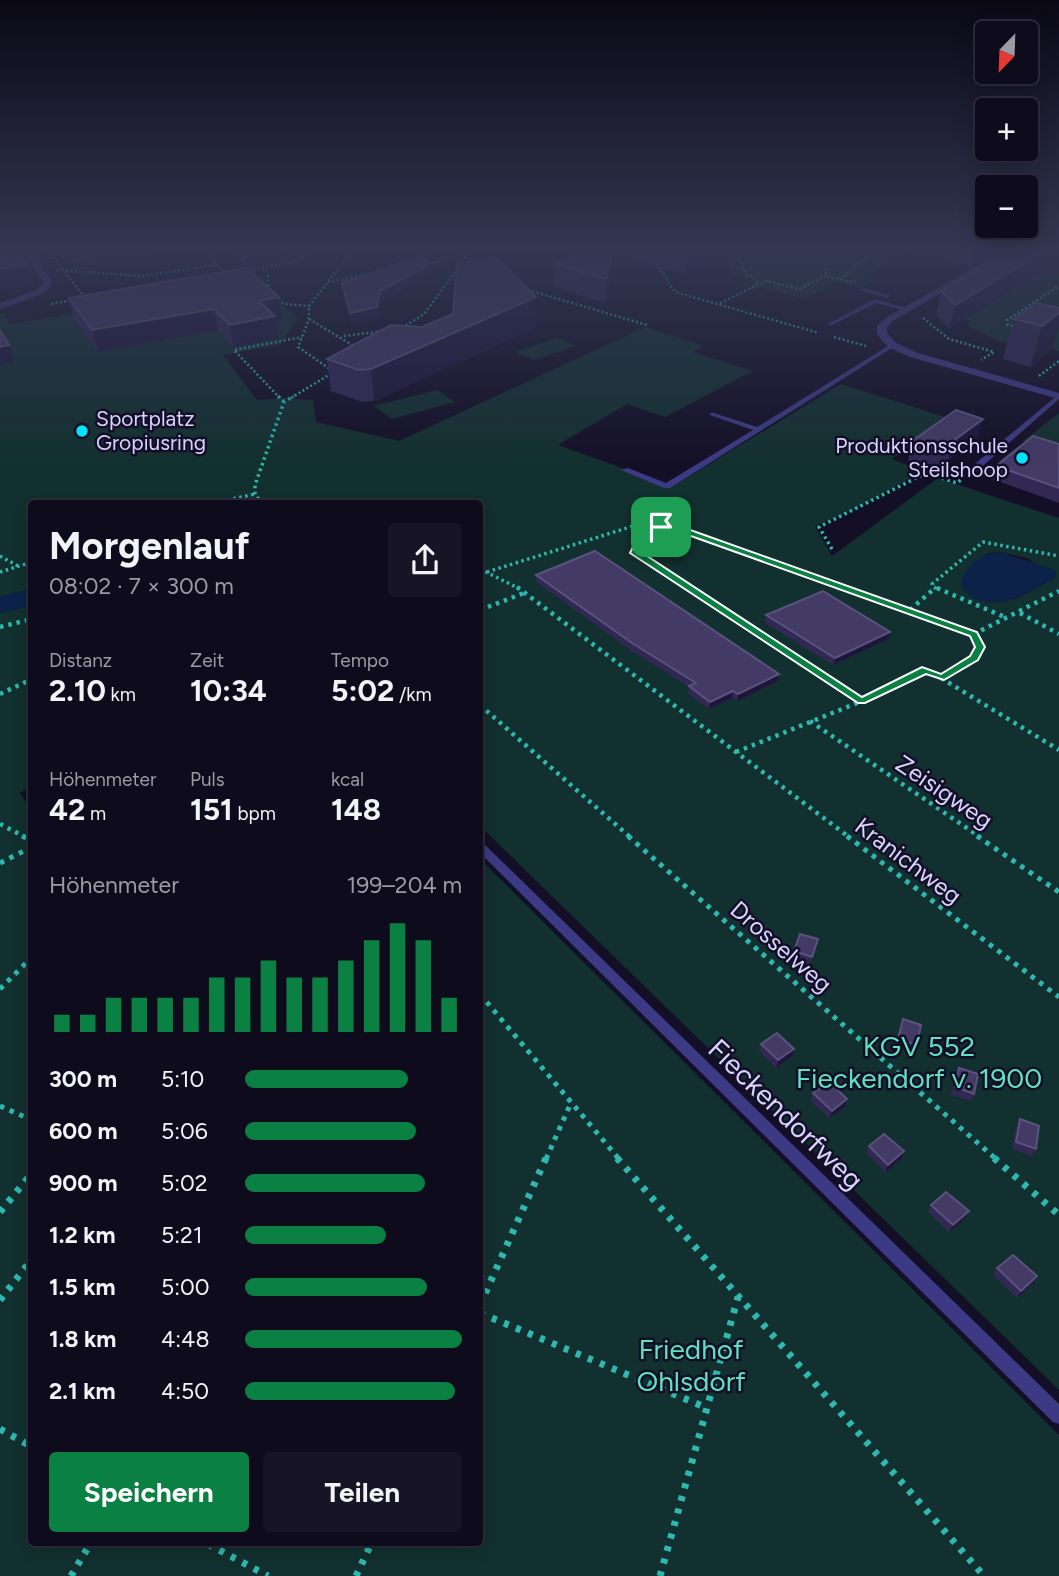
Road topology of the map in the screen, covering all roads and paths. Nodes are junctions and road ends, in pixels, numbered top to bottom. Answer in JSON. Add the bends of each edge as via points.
{"nodes":[{"id":1,"x":308,"y":323,"type":"edge"},
{"id":2,"x":316,"y":323,"type":"edge"},
{"id":3,"x":411,"y":323,"type":"edge"},
{"id":4,"x":636,"y":323,"type":"edge"},
{"id":5,"x":790,"y":323,"type":"edge"},
{"id":6,"x":833,"y":323,"type":"edge"},
{"id":7,"x":886,"y":323,"type":"edge"},
{"id":8,"x":931,"y":323,"type":"edge"},
{"id":9,"x":1008,"y":323,"type":"edge"},
{"id":10,"x":830,"y":324,"type":"dead end"},
{"id":11,"x":647,"y":326,"type":"dead end"},
{"id":12,"x":402,"y":328,"type":"edge"},
{"id":13,"x":1021,"y":328,"type":"dead end"},
{"id":14,"x":390,"y":330,"type":"edge"},
{"id":15,"x":302,"y":337,"type":"junction"},
{"id":16,"x":343,"y":337,"type":"junction"},
{"id":17,"x":889,"y":348,"type":"junction"},
{"id":18,"x":363,"y":353,"type":"edge"},
{"id":19,"x":965,"y":370,"type":"junction"},
{"id":20,"x":1059,"y":396,"type":"edge"},
{"id":21,"x":284,"y":402,"type":"junction"},
{"id":22,"x":712,"y":414,"type":"dead end"},
{"id":23,"x":758,"y":429,"type":"junction"},
{"id":24,"x":974,"y":469,"type":"joint"},
{"id":25,"x":625,"y":470,"type":"dead end"},
{"id":26,"x":667,"y":486,"type":"junction"},
{"id":27,"x":255,"y":494,"type":"junction"},
{"id":28,"x":228,"y":500,"type":"edge"},
{"id":29,"x":259,"y":500,"type":"edge"},
{"id":30,"x":646,"y":522,"type":"junction"},
{"id":31,"x":661,"y":527,"type":"junction"},
{"id":32,"x":832,"y":549,"type":"dead end"},
{"id":33,"x":0,"y":556,"type":"edge"},
{"id":34,"x":1059,"y":556,"type":"edge"},
{"id":35,"x":28,"y":563,"type":"edge"},
{"id":36,"x":18,"y":566,"type":"junction"},
{"id":37,"x":483,"y":571,"type":"edge"},
{"id":38,"x":0,"y":572,"type":"edge"},
{"id":39,"x":486,"y":573,"type":"junction"},
{"id":40,"x":937,"y":588,"type":"junction"},
{"id":41,"x":1059,"y":591,"type":"edge"},
{"id":42,"x":526,"y":592,"type":"junction"},
{"id":43,"x":483,"y":609,"type":"edge"},
{"id":44,"x":909,"y":611,"type":"junction"},
{"id":45,"x":1020,"y":613,"type":"junction"},
{"id":46,"x":1008,"y":618,"type":"junction"},
{"id":47,"x":28,"y":621,"type":"edge"},
{"id":48,"x":0,"y":627,"type":"edge"},
{"id":49,"x":974,"y":634,"type":"junction"},
{"id":50,"x":1059,"y":634,"type":"edge"},
{"id":51,"x":941,"y":678,"type":"junction"},
{"id":52,"x":28,"y":681,"type":"edge"},
{"id":53,"x":0,"y":694,"type":"edge"},
{"id":54,"x":862,"y":701,"type":"junction"},
{"id":55,"x":483,"y":708,"type":"edge"},
{"id":56,"x":810,"y":722,"type":"junction"},
{"id":57,"x":1059,"y":750,"type":"edge"},
{"id":58,"x":736,"y":752,"type":"junction"},
{"id":59,"x":0,"y":824,"type":"edge"},
{"id":60,"x":28,"y":839,"type":"edge"},
{"id":61,"x":28,"y":849,"type":"edge"},
{"id":62,"x":483,"y":850,"type":"edge"},
{"id":63,"x":0,"y":863,"type":"edge"},
{"id":64,"x":1059,"y":892,"type":"edge"},
{"id":65,"x":28,"y":961,"type":"edge"},
{"id":66,"x":0,"y":989,"type":"edge"},
{"id":67,"x":1059,"y":997,"type":"edge"},
{"id":68,"x":483,"y":998,"type":"edge"},
{"id":69,"x":570,"y":1104,"type":"junction"},
{"id":70,"x":0,"y":1106,"type":"edge"},
{"id":71,"x":28,"y":1117,"type":"edge"},
{"id":72,"x":28,"y":1178,"type":"edge"},
{"id":73,"x":0,"y":1212,"type":"edge"},
{"id":74,"x":1059,"y":1215,"type":"edge"},
{"id":75,"x":28,"y":1264,"type":"edge"},
{"id":76,"x":738,"y":1296,"type":"junction"},
{"id":77,"x":483,"y":1298,"type":"edge"},
{"id":78,"x":0,"y":1300,"type":"edge"},
{"id":79,"x":483,"y":1314,"type":"edge"},
{"id":80,"x":707,"y":1408,"type":"junction"},
{"id":81,"x":1059,"y":1416,"type":"edge"},
{"id":82,"x":0,"y":1429,"type":"edge"},
{"id":83,"x":28,"y":1445,"type":"edge"},
{"id":84,"x":89,"y":1546,"type":"edge"},
{"id":85,"x":212,"y":1546,"type":"edge"},
{"id":86,"x":370,"y":1546,"type":"edge"},
{"id":87,"x":71,"y":1576,"type":"edge"},
{"id":88,"x":268,"y":1576,"type":"edge"},
{"id":89,"x":356,"y":1576,"type":"edge"},
{"id":90,"x":660,"y":1576,"type":"edge"},
{"id":91,"x":984,"y":1576,"type":"edge"}],
"edges":[{"from":1,"to":15,"type":"path"},
{"from":2,"to":16,"type":"path"},
{"from":3,"to":12,"type":"path"},
{"from":4,"to":11,"type":"path"},
{"from":5,"to":17,"type":"path"},
{"from":6,"to":10,"type":"lane"},
{"from":7,"to":17,"type":"street","via":[[881,328]]},
{"from":8,"to":19,"type":"path","via":[[949,339],[994,352]]},
{"from":9,"to":13,"type":"path"},
{"from":14,"to":16,"type":"path"},
{"from":15,"to":21,"type":"path","via":[[298,347],[334,372]]},
{"from":15,"to":21,"type":"path","via":[[234,350]]},
{"from":16,"to":18,"type":"path"},
{"from":17,"to":19,"type":"street"},
{"from":17,"to":23,"type":"lane"},
{"from":19,"to":20,"type":"street"},
{"from":20,"to":24,"type":"lane"},
{"from":21,"to":27,"type":"path"},
{"from":22,"to":23,"type":"lane"},
{"from":23,"to":26,"type":"lane"},
{"from":24,"to":32,"type":"path","via":[[957,483],[926,473],[819,527]]},
{"from":25,"to":26,"type":"lane"},
{"from":26,"to":30,"type":"path"},
{"from":27,"to":28,"type":"path"},
{"from":27,"to":29,"type":"path"},
{"from":30,"to":31,"type":"path"},
{"from":30,"to":39,"type":"path"},
{"from":31,"to":44,"type":"path","via":[[679,528]]},
{"from":31,"to":54,"type":"path","via":[[642,537],[633,551]]},
{"from":33,"to":36,"type":"path"},
{"from":34,"to":40,"type":"path","via":[[983,542],[933,584]]},
{"from":35,"to":36,"type":"path"},
{"from":36,"to":38,"type":"path"},
{"from":37,"to":39,"type":"path","name":"Kranichweg"},
{"from":39,"to":42,"type":"path","name":"Kranichweg"},
{"from":40,"to":44,"type":"path"},
{"from":40,"to":46,"type":"path"},
{"from":41,"to":45,"type":"path"},
{"from":42,"to":43,"type":"path"},
{"from":42,"to":58,"type":"path","name":"Kranichweg"},
{"from":44,"to":49,"type":"path"},
{"from":45,"to":46,"type":"path"},
{"from":45,"to":50,"type":"path"},
{"from":46,"to":49,"type":"path"},
{"from":47,"to":48,"type":"path"},
{"from":49,"to":51,"type":"path","via":[[980,647],[974,658]]},
{"from":51,"to":54,"type":"path","via":[[926,670]]},
{"from":51,"to":57,"type":"path"},
{"from":52,"to":53,"type":"path"},
{"from":54,"to":56,"type":"path"},
{"from":55,"to":74,"type":"path","name":"Drosselweg"},
{"from":56,"to":58,"type":"path"},
{"from":56,"to":64,"type":"path","name":"Zeisigweg"},
{"from":58,"to":67,"type":"path","name":"Kranichweg"},
{"from":59,"to":60,"type":"path"},
{"from":61,"to":63,"type":"path"},
{"from":62,"to":81,"type":"lane","name":"Fieckendorfweg"},
{"from":65,"to":66,"type":"path"},
{"from":68,"to":69,"type":"path"},
{"from":69,"to":76,"type":"path"},
{"from":69,"to":77,"type":"path"},
{"from":70,"to":71,"type":"path"},
{"from":72,"to":73,"type":"path"},
{"from":75,"to":78,"type":"path"},
{"from":76,"to":80,"type":"path"},
{"from":76,"to":91,"type":"path"},
{"from":79,"to":80,"type":"path"},
{"from":80,"to":90,"type":"path"},
{"from":82,"to":83,"type":"path"},
{"from":84,"to":87,"type":"path"},
{"from":85,"to":88,"type":"path"},
{"from":86,"to":89,"type":"path"}]}
